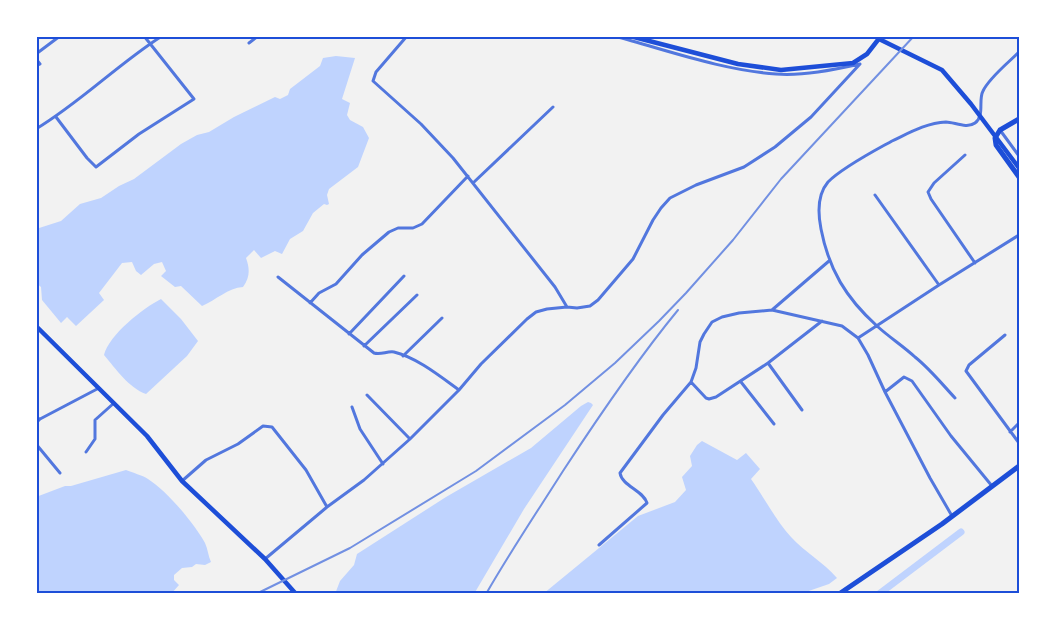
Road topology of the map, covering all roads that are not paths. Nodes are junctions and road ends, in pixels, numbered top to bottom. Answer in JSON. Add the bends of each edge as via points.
{"nodes":[{"id":1,"x":60,"y":36,"type":"edge"},
{"id":2,"x":144,"y":36,"type":"edge"},
{"id":3,"x":162,"y":36,"type":"edge"},
{"id":4,"x":258,"y":36,"type":"edge"},
{"id":5,"x":407,"y":36,"type":"edge"},
{"id":6,"x":614,"y":36,"type":"edge"},
{"id":7,"x":630,"y":36,"type":"edge"},
{"id":8,"x":880,"y":38,"type":"edge"},
{"id":9,"x":249,"y":43,"type":"dead end"},
{"id":10,"x":150,"y":44,"type":"junction"},
{"id":11,"x":1019,"y":52,"type":"edge"},
{"id":12,"x":36,"y":54,"type":"edge"},
{"id":13,"x":36,"y":59,"type":"edge"},
{"id":14,"x":36,"y":66,"type":"edge"},
{"id":15,"x":553,"y":107,"type":"dead end"},
{"id":16,"x":56,"y":117,"type":"junction"},
{"id":17,"x":1019,"y":119,"type":"edge"},
{"id":18,"x":36,"y":129,"type":"edge"},
{"id":19,"x":1000,"y":130,"type":"junction"},
{"id":20,"x":965,"y":155,"type":"dead end"},
{"id":21,"x":1019,"y":156,"type":"edge"},
{"id":22,"x":1019,"y":168,"type":"edge"},
{"id":23,"x":468,"y":176,"type":"junction"},
{"id":24,"x":1019,"y":177,"type":"edge"},
{"id":25,"x":473,"y":183,"type":"junction"},
{"id":26,"x":875,"y":195,"type":"dead end"},
{"id":27,"x":1019,"y":235,"type":"edge"},
{"id":28,"x":829,"y":261,"type":"junction"},
{"id":29,"x":975,"y":263,"type":"junction"},
{"id":30,"x":404,"y":276,"type":"dead end"},
{"id":31,"x":278,"y":277,"type":"dead end"},
{"id":32,"x":939,"y":285,"type":"junction"},
{"id":33,"x":417,"y":295,"type":"dead end"},
{"id":34,"x":310,"y":303,"type":"junction"},
{"id":35,"x":567,"y":307,"type":"junction"},
{"id":36,"x":772,"y":310,"type":"junction"},
{"id":37,"x":442,"y":318,"type":"dead end"},
{"id":38,"x":822,"y":320,"type":"junction"},
{"id":39,"x":36,"y":326,"type":"edge"},
{"id":40,"x":877,"y":326,"type":"junction"},
{"id":41,"x":349,"y":334,"type":"junction"},
{"id":42,"x":1005,"y":335,"type":"dead end"},
{"id":43,"x":858,"y":338,"type":"junction"},
{"id":44,"x":364,"y":346,"type":"junction"},
{"id":45,"x":403,"y":356,"type":"junction"},
{"id":46,"x":768,"y":363,"type":"junction"},
{"id":47,"x":690,"y":382,"type":"junction"},
{"id":48,"x":740,"y":382,"type":"junction"},
{"id":49,"x":99,"y":388,"type":"junction"},
{"id":50,"x":459,"y":390,"type":"junction"},
{"id":51,"x":885,"y":392,"type":"junction"},
{"id":52,"x":367,"y":394,"type":"dead end"},
{"id":53,"x":955,"y":398,"type":"dead end"},
{"id":54,"x":114,"y":403,"type":"junction"},
{"id":55,"x":352,"y":407,"type":"dead end"},
{"id":56,"x":802,"y":410,"type":"dead end"},
{"id":57,"x":38,"y":418,"type":"edge"},
{"id":58,"x":1019,"y":423,"type":"edge"},
{"id":59,"x":36,"y":424,"type":"edge"},
{"id":60,"x":774,"y":424,"type":"dead end"},
{"id":61,"x":1010,"y":432,"type":"junction"},
{"id":62,"x":410,"y":439,"type":"junction"},
{"id":63,"x":1019,"y":443,"type":"edge"},
{"id":64,"x":36,"y":444,"type":"edge"},
{"id":65,"x":86,"y":452,"type":"dead end"},
{"id":66,"x":383,"y":464,"type":"junction"},
{"id":67,"x":1019,"y":466,"type":"edge"},
{"id":68,"x":60,"y":472,"type":"dead end"},
{"id":69,"x":182,"y":481,"type":"junction"},
{"id":70,"x":992,"y":486,"type":"junction"},
{"id":71,"x":327,"y":507,"type":"junction"},
{"id":72,"x":952,"y":516,"type":"junction"},
{"id":73,"x":600,"y":546,"type":"dead end"},
{"id":74,"x":265,"y":559,"type":"junction"},
{"id":75,"x":296,"y":594,"type":"edge"},
{"id":76,"x":838,"y":594,"type":"edge"}],
"edges":[{"from":1,"to":12,"type":"street"},
{"from":2,"to":10,"type":"street"},
{"from":3,"to":10,"type":"street"},
{"from":4,"to":9,"type":"street"},
{"from":5,"to":23,"type":"street","via":[[376,72],[373,81],[421,124]]},
{"from":6,"to":35,"type":"street","via":[[724,66],[777,74],[827,71],[860,64],[811,117],[775,147],[744,167],[670,198],[653,220],[633,259],[610,287],[590,306]]},
{"from":7,"to":8,"type":"main road","via":[[738,64],[781,70],[853,63],[867,54]]},
{"from":8,"to":22,"type":"main road","via":[[942,70]]},
{"from":10,"to":16,"type":"street"},
{"from":10,"to":16,"type":"street","via":[[194,99],[139,134],[96,167]]},
{"from":11,"to":28,"type":"street","via":[[983,91],[976,123],[945,122],[915,129],[828,183],[820,200],[819,216]]},
{"from":13,"to":14,"type":"street","via":[[40,64]]},
{"from":15,"to":25,"type":"street"},
{"from":16,"to":18,"type":"street"},
{"from":17,"to":19,"type":"main road"},
{"from":19,"to":21,"type":"street"},
{"from":19,"to":24,"type":"main road","via":[[995,138],[996,145]]},
{"from":20,"to":29,"type":"street","via":[[928,192]]},
{"from":23,"to":25,"type":"street"},
{"from":23,"to":34,"type":"street","via":[[422,224],[389,232],[336,284],[319,293]]},
{"from":25,"to":35,"type":"street","via":[[555,287]]},
{"from":26,"to":32,"type":"street"},
{"from":27,"to":29,"type":"street"},
{"from":28,"to":36,"type":"street"},
{"from":28,"to":40,"type":"street","via":[[855,304]]},
{"from":29,"to":32,"type":"street"},
{"from":30,"to":41,"type":"street"},
{"from":31,"to":34,"type":"street"},
{"from":32,"to":40,"type":"street"},
{"from":33,"to":44,"type":"street"},
{"from":34,"to":41,"type":"street"},
{"from":35,"to":50,"type":"street","via":[[536,312],[527,318]]},
{"from":36,"to":38,"type":"street"},
{"from":36,"to":47,"type":"street","via":[[739,313],[712,322],[700,342]]},
{"from":37,"to":45,"type":"street"},
{"from":38,"to":43,"type":"street","via":[[842,326]]},
{"from":38,"to":46,"type":"street"},
{"from":39,"to":49,"type":"main road"},
{"from":40,"to":43,"type":"street"},
{"from":40,"to":53,"type":"street","via":[[916,357]]},
{"from":41,"to":44,"type":"street"},
{"from":42,"to":61,"type":"street","via":[[966,371]]},
{"from":43,"to":51,"type":"street"},
{"from":44,"to":45,"type":"street","via":[[378,354],[391,352]]},
{"from":45,"to":50,"type":"street"},
{"from":46,"to":48,"type":"street"},
{"from":46,"to":56,"type":"street"},
{"from":47,"to":48,"type":"street","via":[[706,398],[712,399]]},
{"from":47,"to":73,"type":"street","via":[[620,473],[621,478],[646,499],[646,505]]},
{"from":48,"to":60,"type":"street"},
{"from":49,"to":54,"type":"main road"},
{"from":49,"to":57,"type":"street"},
{"from":50,"to":62,"type":"street"},
{"from":51,"to":70,"type":"street","via":[[904,377],[912,382]]},
{"from":51,"to":72,"type":"street"},
{"from":52,"to":62,"type":"street"},
{"from":54,"to":65,"type":"street","via":[[95,420],[95,439]]},
{"from":54,"to":69,"type":"main road"},
{"from":55,"to":66,"type":"street","via":[[360,429]]},
{"from":57,"to":59,"type":"street"},
{"from":58,"to":61,"type":"street"},
{"from":61,"to":63,"type":"street"},
{"from":62,"to":66,"type":"street"},
{"from":64,"to":68,"type":"street"},
{"from":66,"to":71,"type":"street"},
{"from":67,"to":70,"type":"main road"},
{"from":69,"to":71,"type":"street","via":[[206,460],[238,444],[263,426],[272,427],[306,470]]},
{"from":69,"to":74,"type":"main road"},
{"from":70,"to":72,"type":"main road"},
{"from":71,"to":74,"type":"street"},
{"from":72,"to":76,"type":"main road"},
{"from":74,"to":75,"type":"main road"}]}
